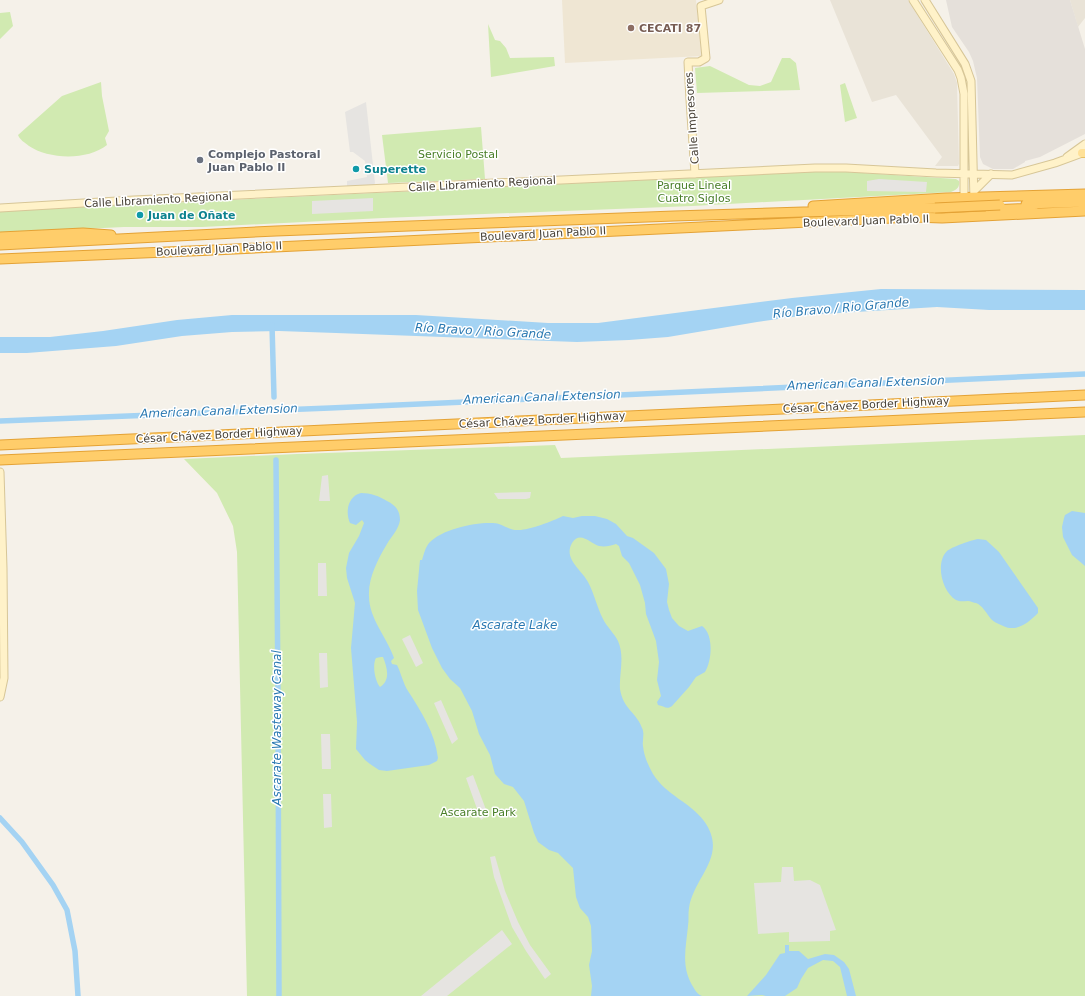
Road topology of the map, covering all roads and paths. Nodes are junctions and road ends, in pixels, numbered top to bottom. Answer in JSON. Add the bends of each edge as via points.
{"nodes":[{"id":1,"x":719,"y":0,"type":"edge"},
{"id":2,"x":913,"y":0,"type":"edge"},
{"id":3,"x":925,"y":0,"type":"edge"},
{"id":4,"x":931,"y":10,"type":"junction"},
{"id":5,"x":922,"y":15,"type":"junction"},
{"id":6,"x":1085,"y":144,"type":"edge"},
{"id":7,"x":1084,"y":152,"type":"edge"},
{"id":8,"x":1062,"y":161,"type":"junction"},
{"id":9,"x":696,"y":174,"type":"junction"},
{"id":10,"x":964,"y":174,"type":"junction"},
{"id":11,"x":974,"y":174,"type":"junction"},
{"id":12,"x":991,"y":174,"type":"junction"},
{"id":13,"x":974,"y":194,"type":"junction"},
{"id":14,"x":1085,"y":194,"type":"edge"},
{"id":15,"x":994,"y":196,"type":"junction"},
{"id":16,"x":964,"y":197,"type":"junction"},
{"id":17,"x":946,"y":198,"type":"junction"},
{"id":18,"x":1085,"y":202,"type":"edge"},
{"id":19,"x":0,"y":208,"type":"edge"},
{"id":20,"x":995,"y":209,"type":"junction"},
{"id":21,"x":974,"y":210,"type":"junction"},
{"id":22,"x":964,"y":211,"type":"junction"},
{"id":23,"x":1085,"y":211,"type":"edge"},
{"id":24,"x":946,"y":212,"type":"junction"},
{"id":25,"x":1066,"y":212,"type":"junction"},
{"id":26,"x":786,"y":213,"type":"junction"},
{"id":27,"x":914,"y":217,"type":"junction"},
{"id":28,"x":0,"y":237,"type":"edge"},
{"id":29,"x":139,"y":237,"type":"junction"},
{"id":30,"x":0,"y":245,"type":"edge"},
{"id":31,"x":0,"y":252,"type":"edge"},
{"id":32,"x":25,"y":258,"type":"junction"},
{"id":33,"x":0,"y":259,"type":"edge"},
{"id":34,"x":1085,"y":395,"type":"edge"},
{"id":35,"x":1085,"y":412,"type":"edge"},
{"id":36,"x":0,"y":445,"type":"edge"},
{"id":37,"x":0,"y":460,"type":"edge"},
{"id":38,"x":0,"y":472,"type":"edge"},
{"id":39,"x":0,"y":697,"type":"edge"}],
"edges":[{"from":1,"to":9,"type":"street","name":"Calle Impresores","via":[[701,6],[706,54],[704,60],[688,62]]},
{"from":2,"to":5,"type":"street"},
{"from":3,"to":4,"type":"street"},
{"from":4,"to":5,"type":"street"},
{"from":4,"to":11,"type":"street","via":[[965,64],[971,81]]},
{"from":5,"to":10,"type":"street","via":[[961,78],[964,94]]},
{"from":6,"to":8,"type":"street"},
{"from":7,"to":8,"type":"street"},
{"from":8,"to":12,"type":"street","name":"Calle Libramiento Regional","via":[[1018,174]]},
{"from":9,"to":10,"type":"street","name":"Calle Libramiento Regional","via":[[846,168]]},
{"from":9,"to":19,"type":"street","name":"Calle Libramiento Regional"},
{"from":10,"to":11,"type":"street","name":"Calle Libramiento Regional"},
{"from":10,"to":16,"type":"street"},
{"from":11,"to":12,"type":"street","name":"Calle Libramiento Regional"},
{"from":11,"to":13,"type":"street"},
{"from":12,"to":13,"type":"street"},
{"from":13,"to":15,"type":"highway"},
{"from":13,"to":16,"type":"highway"},
{"from":13,"to":21,"type":"street"},
{"from":14,"to":15,"type":"highway"},
{"from":15,"to":20,"type":"highway","via":[[991,204]]},
{"from":16,"to":17,"type":"highway"},
{"from":16,"to":22,"type":"street"},
{"from":17,"to":24,"type":"highway","via":[[952,205]]},
{"from":17,"to":26,"type":"highway","via":[[797,207]]},
{"from":18,"to":26,"type":"highway","name":"Boulevard Juan Pablo II","bridge":true},
{"from":20,"to":21,"type":"highway"},
{"from":20,"to":25,"type":"highway","via":[[1048,207]]},
{"from":21,"to":22,"type":"highway"},
{"from":22,"to":24,"type":"highway"},
{"from":23,"to":25,"type":"highway","name":"Boulevard Juan Pablo II"},
{"from":24,"to":27,"type":"highway","via":[[924,213]]},
{"from":25,"to":27,"type":"highway","name":"Boulevard Juan Pablo II"},
{"from":26,"to":29,"type":"highway","name":"Boulevard Juan Pablo II"},
{"from":27,"to":32,"type":"highway","name":"Boulevard Juan Pablo II"},
{"from":28,"to":29,"type":"highway","via":[[88,233]]},
{"from":29,"to":30,"type":"highway","name":"Boulevard Juan Pablo II"},
{"from":31,"to":32,"type":"highway"},
{"from":32,"to":33,"type":"highway","name":"Boulevard Juan Pablo II"},
{"from":34,"to":36,"type":"highway","name":"César Chávez Border Highway"},
{"from":35,"to":37,"type":"highway","name":"César Chávez Border Highway"},
{"from":38,"to":39,"type":"street","via":[[4,678]]}]}
